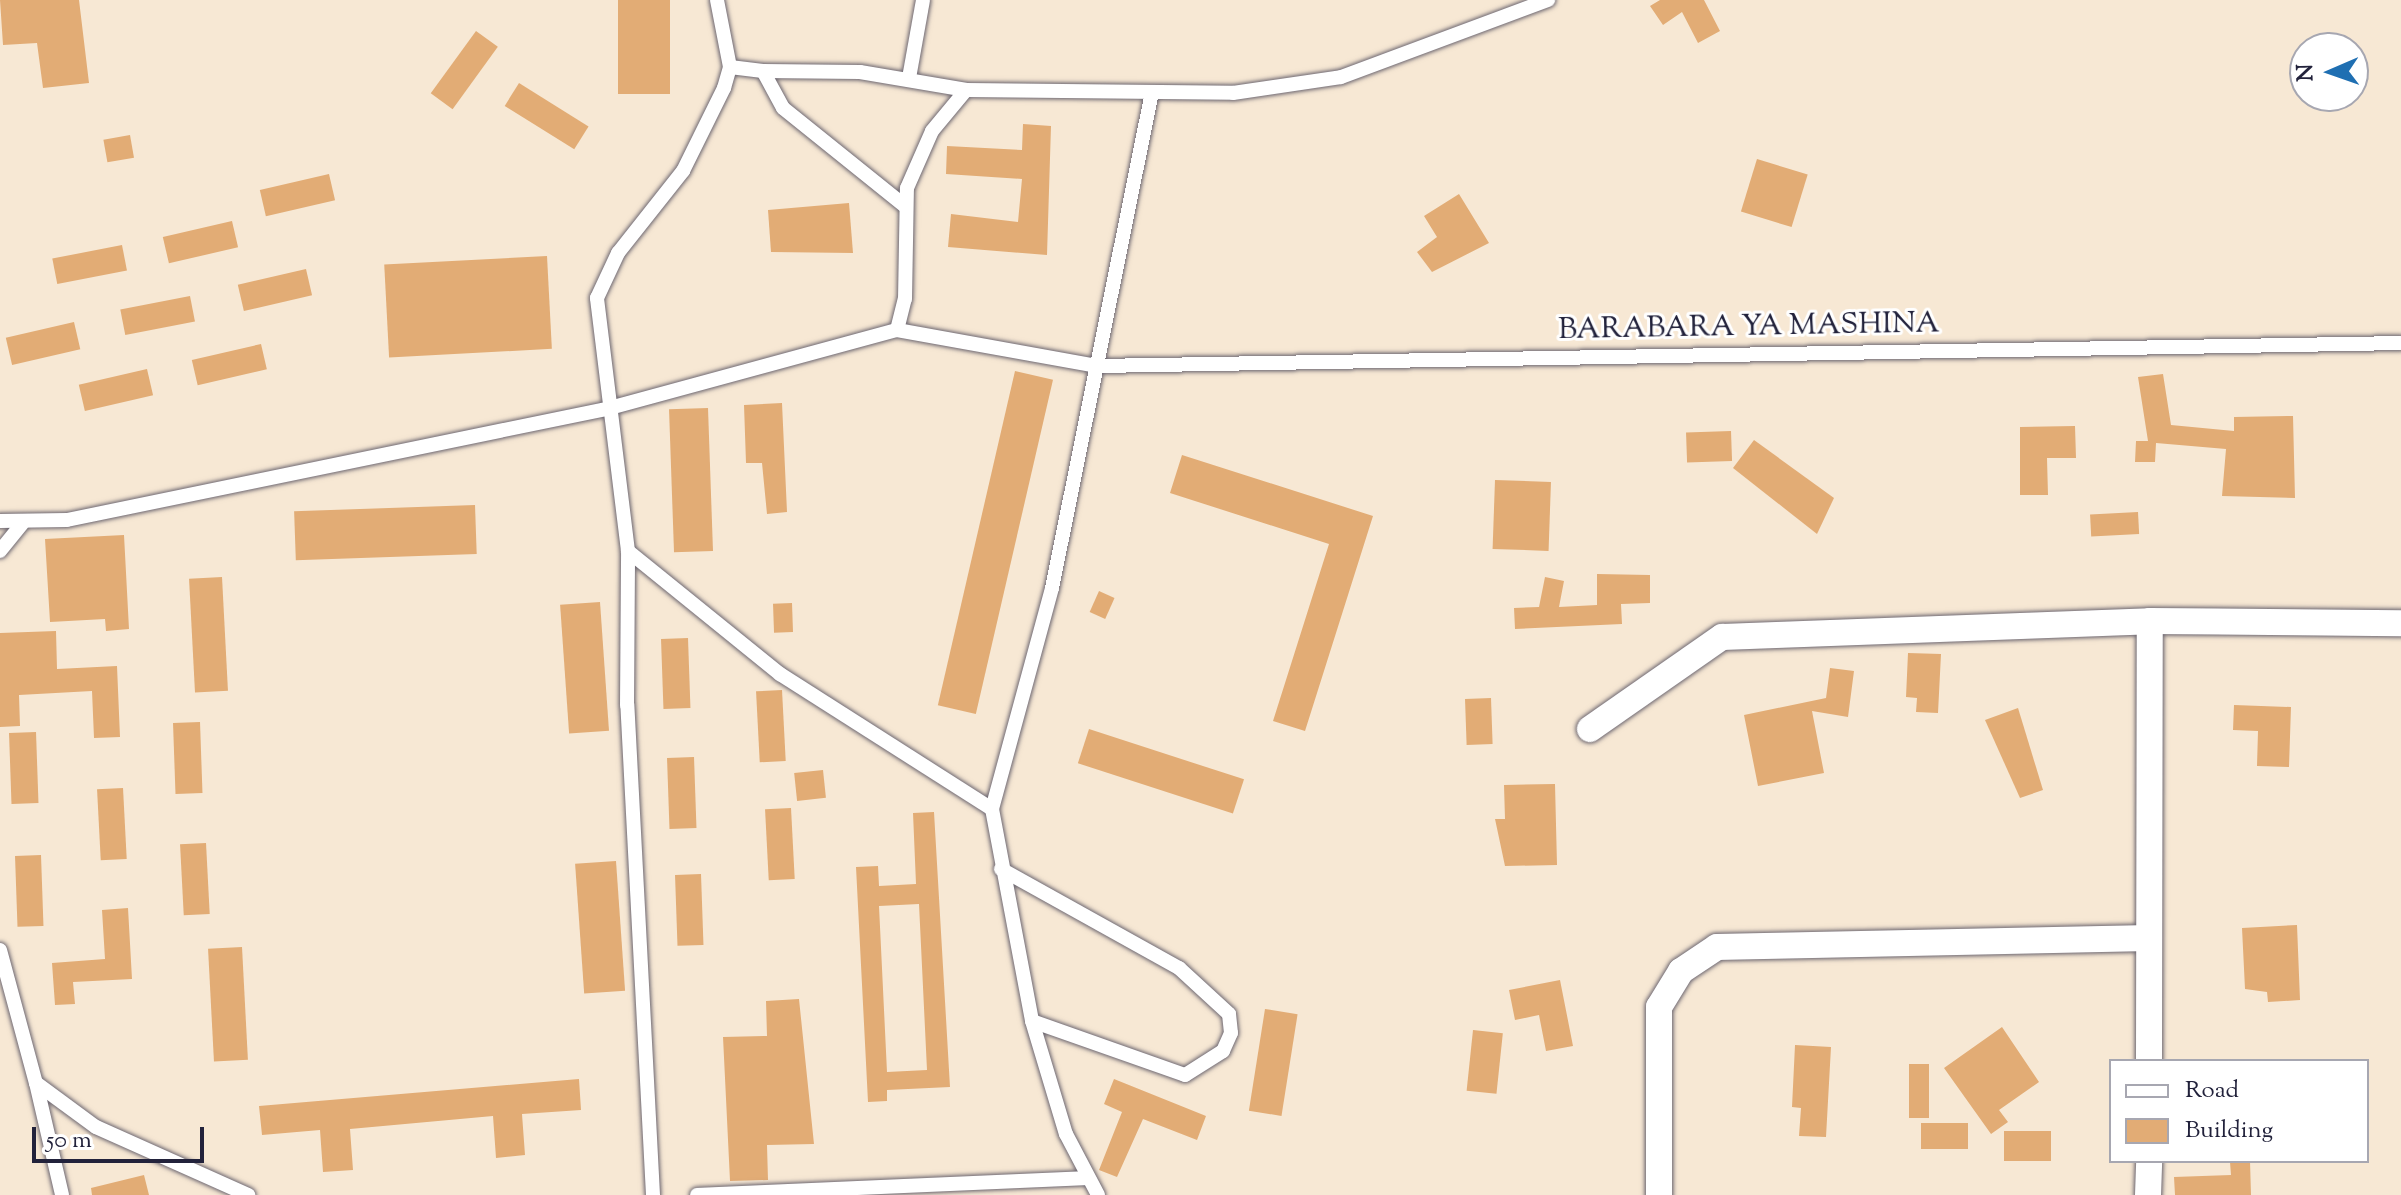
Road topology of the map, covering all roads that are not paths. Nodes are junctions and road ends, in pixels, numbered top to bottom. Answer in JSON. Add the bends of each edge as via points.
{"nodes":[{"id":1,"x":717,"y":0,"type":"edge"},
{"id":2,"x":923,"y":0,"type":"edge"},
{"id":3,"x":1548,"y":0,"type":"edge"},
{"id":4,"x":730,"y":67,"type":"junction"},
{"id":5,"x":763,"y":71,"type":"junction"},
{"id":6,"x":909,"y":78,"type":"junction"},
{"id":7,"x":966,"y":90,"type":"junction"},
{"id":8,"x":1151,"y":98,"type":"junction"},
{"id":9,"x":905,"y":206,"type":"junction"},
{"id":10,"x":897,"y":330,"type":"junction"},
{"id":11,"x":2401,"y":343,"type":"edge"},
{"id":12,"x":1098,"y":366,"type":"junction"},
{"id":13,"x":606,"y":409,"type":"junction"},
{"id":14,"x":0,"y":521,"type":"edge"},
{"id":15,"x":22,"y":524,"type":"junction"},
{"id":16,"x":0,"y":551,"type":"edge"},
{"id":17,"x":628,"y":551,"type":"junction"},
{"id":18,"x":2150,"y":621,"type":"junction"},
{"id":19,"x":2401,"y":623,"type":"edge"},
{"id":20,"x":1590,"y":729,"type":"dead end"},
{"id":21,"x":992,"y":809,"type":"junction"},
{"id":22,"x":1001,"y":869,"type":"junction"},
{"id":23,"x":2149,"y":938,"type":"junction"},
{"id":24,"x":0,"y":950,"type":"edge"},
{"id":25,"x":1032,"y":1021,"type":"junction"},
{"id":26,"x":2149,"y":1059,"type":"edge"},
{"id":27,"x":36,"y":1083,"type":"junction"},
{"id":28,"x":2149,"y":1163,"type":"edge"},
{"id":29,"x":1088,"y":1178,"type":"junction"},
{"id":30,"x":62,"y":1195,"type":"edge"},
{"id":31,"x":248,"y":1195,"type":"edge"},
{"id":32,"x":653,"y":1195,"type":"edge"},
{"id":33,"x":697,"y":1195,"type":"edge"},
{"id":34,"x":1098,"y":1195,"type":"edge"},
{"id":35,"x":1659,"y":1195,"type":"edge"},
{"id":36,"x":2148,"y":1195,"type":"edge"}],
"edges":[{"from":1,"to":4,"type":"lane"},
{"from":2,"to":6,"type":"lane"},
{"from":3,"to":8,"type":"lane","via":[[1341,77]]},
{"from":4,"to":5,"type":"lane"},
{"from":4,"to":13,"type":"lane","via":[[683,171],[603,278],[597,298]]},
{"from":5,"to":6,"type":"lane"},
{"from":5,"to":9,"type":"lane","via":[[783,108]]},
{"from":6,"to":7,"type":"lane"},
{"from":7,"to":8,"type":"lane"},
{"from":7,"to":9,"type":"lane","via":[[932,131]]},
{"from":8,"to":12,"type":"lane"},
{"from":9,"to":10,"type":"lane","via":[[905,299]]},
{"from":10,"to":12,"type":"lane","name":"BARABARA YA MASHINA"},
{"from":10,"to":13,"type":"lane"},
{"from":11,"to":12,"type":"lane","name":"BARABARA YA MASHINA"},
{"from":12,"to":21,"type":"lane","via":[[1052,588]]},
{"from":13,"to":15,"type":"lane"},
{"from":13,"to":17,"type":"lane"},
{"from":14,"to":15,"type":"lane"},
{"from":15,"to":16,"type":"lane"},
{"from":17,"to":21,"type":"lane","via":[[780,674]]},
{"from":17,"to":32,"type":"lane","via":[[627,705]]},
{"from":18,"to":19,"type":"street"},
{"from":18,"to":20,"type":"street","via":[[1722,637]]},
{"from":18,"to":23,"type":"street"},
{"from":21,"to":22,"type":"lane"},
{"from":22,"to":25,"type":"lane"},
{"from":22,"to":25,"type":"lane","via":[[1179,968],[1229,1014],[1231,1033],[1223,1051],[1185,1075]]},
{"from":23,"to":26,"type":"street"},
{"from":23,"to":35,"type":"street","via":[[1717,947],[1681,971],[1659,1007]]},
{"from":24,"to":27,"type":"lane"},
{"from":25,"to":29,"type":"lane","via":[[1066,1134]]},
{"from":27,"to":30,"type":"lane"},
{"from":27,"to":31,"type":"lane","via":[[96,1127]]},
{"from":28,"to":36,"type":"street"},
{"from":29,"to":33,"type":"lane"},
{"from":29,"to":34,"type":"lane"}]}
